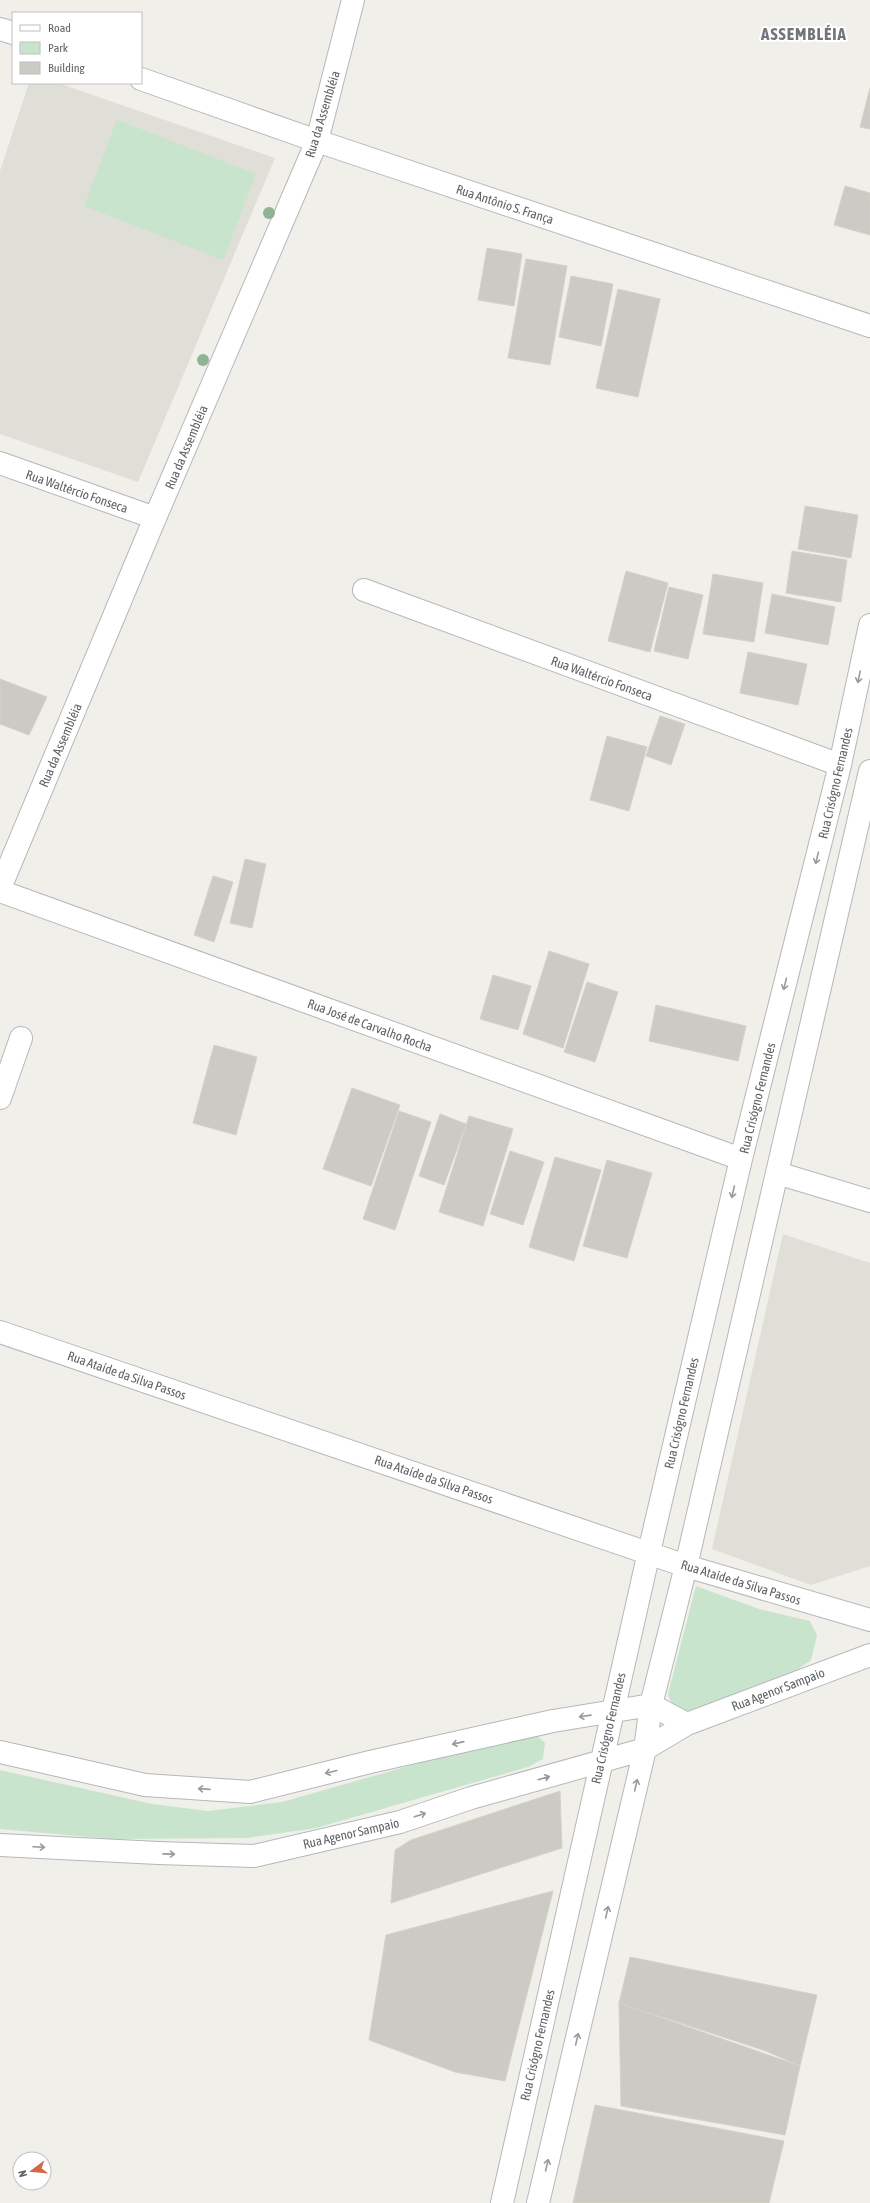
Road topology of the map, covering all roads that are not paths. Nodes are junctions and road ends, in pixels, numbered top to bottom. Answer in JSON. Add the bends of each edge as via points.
{"nodes":[{"id":1,"x":353,"y":0,"type":"edge"},
{"id":2,"x":0,"y":28,"type":"edge"},
{"id":3,"x":12,"y":33,"type":"edge"},
{"id":4,"x":142,"y":79,"type":"edge"},
{"id":5,"x":316,"y":142,"type":"junction"},
{"id":6,"x":870,"y":326,"type":"edge"},
{"id":7,"x":0,"y":464,"type":"edge"},
{"id":8,"x":155,"y":518,"type":"junction"},
{"id":9,"x":364,"y":590,"type":"dead end"},
{"id":10,"x":870,"y":625,"type":"edge"},
{"id":11,"x":840,"y":765,"type":"junction"},
{"id":12,"x":870,"y":773,"type":"edge"},
{"id":13,"x":0,"y":888,"type":"edge"},
{"id":14,"x":0,"y":891,"type":"edge"},
{"id":15,"x":21,"y":1038,"type":"dead end"},
{"id":16,"x":0,"y":1098,"type":"edge"},
{"id":17,"x":741,"y":1159,"type":"junction"},
{"id":18,"x":777,"y":1173,"type":"junction"},
{"id":19,"x":870,"y":1201,"type":"edge"},
{"id":20,"x":0,"y":1332,"type":"edge"},
{"id":21,"x":649,"y":1552,"type":"junction"},
{"id":22,"x":686,"y":1566,"type":"junction"},
{"id":23,"x":870,"y":1620,"type":"edge"},
{"id":24,"x":870,"y":1655,"type":"edge"},
{"id":25,"x":651,"y":1705,"type":"junction"},
{"id":26,"x":611,"y":1712,"type":"junction"},
{"id":27,"x":687,"y":1724,"type":"junction"},
{"id":28,"x":645,"y":1749,"type":"junction"},
{"id":29,"x":0,"y":1752,"type":"edge"},
{"id":30,"x":600,"y":1762,"type":"junction"},
{"id":31,"x":0,"y":1844,"type":"edge"},
{"id":32,"x":502,"y":2203,"type":"edge"},
{"id":33,"x":538,"y":2203,"type":"edge"}],
"edges":[{"from":1,"to":5,"type":"street","name":"Rua da Assembléia"},
{"from":2,"to":3,"type":"street"},
{"from":4,"to":5,"type":"street","name":"Rua Antônio S. França"},
{"from":5,"to":6,"type":"street","name":"Rua Antônio S. França"},
{"from":5,"to":8,"type":"street","name":"Rua da Assembléia"},
{"from":7,"to":8,"type":"street","name":"Rua Waltércio Fonseca"},
{"from":8,"to":13,"type":"street","name":"Rua da Assembléia"},
{"from":9,"to":11,"type":"street","name":"Rua Waltércio Fonseca"},
{"from":10,"to":11,"type":"street","name":"Rua Crisógno Fernandes","one_way":true},
{"from":11,"to":17,"type":"street","name":"Rua Crisógno Fernandes","one_way":true},
{"from":12,"to":18,"type":"street"},
{"from":14,"to":17,"type":"street","name":"Rua José de Carvalho Rocha"},
{"from":15,"to":16,"type":"street"},
{"from":17,"to":21,"type":"street","name":"Rua Crisógno Fernandes","one_way":true},
{"from":18,"to":19,"type":"street"},
{"from":18,"to":22,"type":"street"},
{"from":20,"to":21,"type":"street","name":"Rua Ataíde da Silva Passos"},
{"from":21,"to":22,"type":"street","name":"Rua Ataíde da Silva Passos"},
{"from":21,"to":26,"type":"street","name":"Rua Crisógno Fernandes"},
{"from":22,"to":23,"type":"street","name":"Rua Ataíde da Silva Passos"},
{"from":22,"to":25,"type":"street"},
{"from":24,"to":27,"type":"street","name":"Rua Agenor Sampaio"},
{"from":25,"to":26,"type":"street"},
{"from":25,"to":27,"type":"street"},
{"from":25,"to":28,"type":"street"},
{"from":26,"to":29,"type":"street","one_way":true,"via":[[545,1722],[250,1792],[145,1785]]},
{"from":26,"to":30,"type":"street","name":"Rua Crisógno Fernandes"},
{"from":27,"to":28,"type":"street","name":"Rua Agenor Sampaio"},
{"from":28,"to":30,"type":"street","name":"Rua Agenor Sampaio"},
{"from":33,"to":28,"type":"street","one_way":true},
{"from":31,"to":30,"type":"street","name":"Rua Agenor Sampaio","one_way":true,"via":[[254,1856],[400,1822],[471,1798]]},
{"from":30,"to":32,"type":"street","name":"Rua Crisógno Fernandes"}]}
